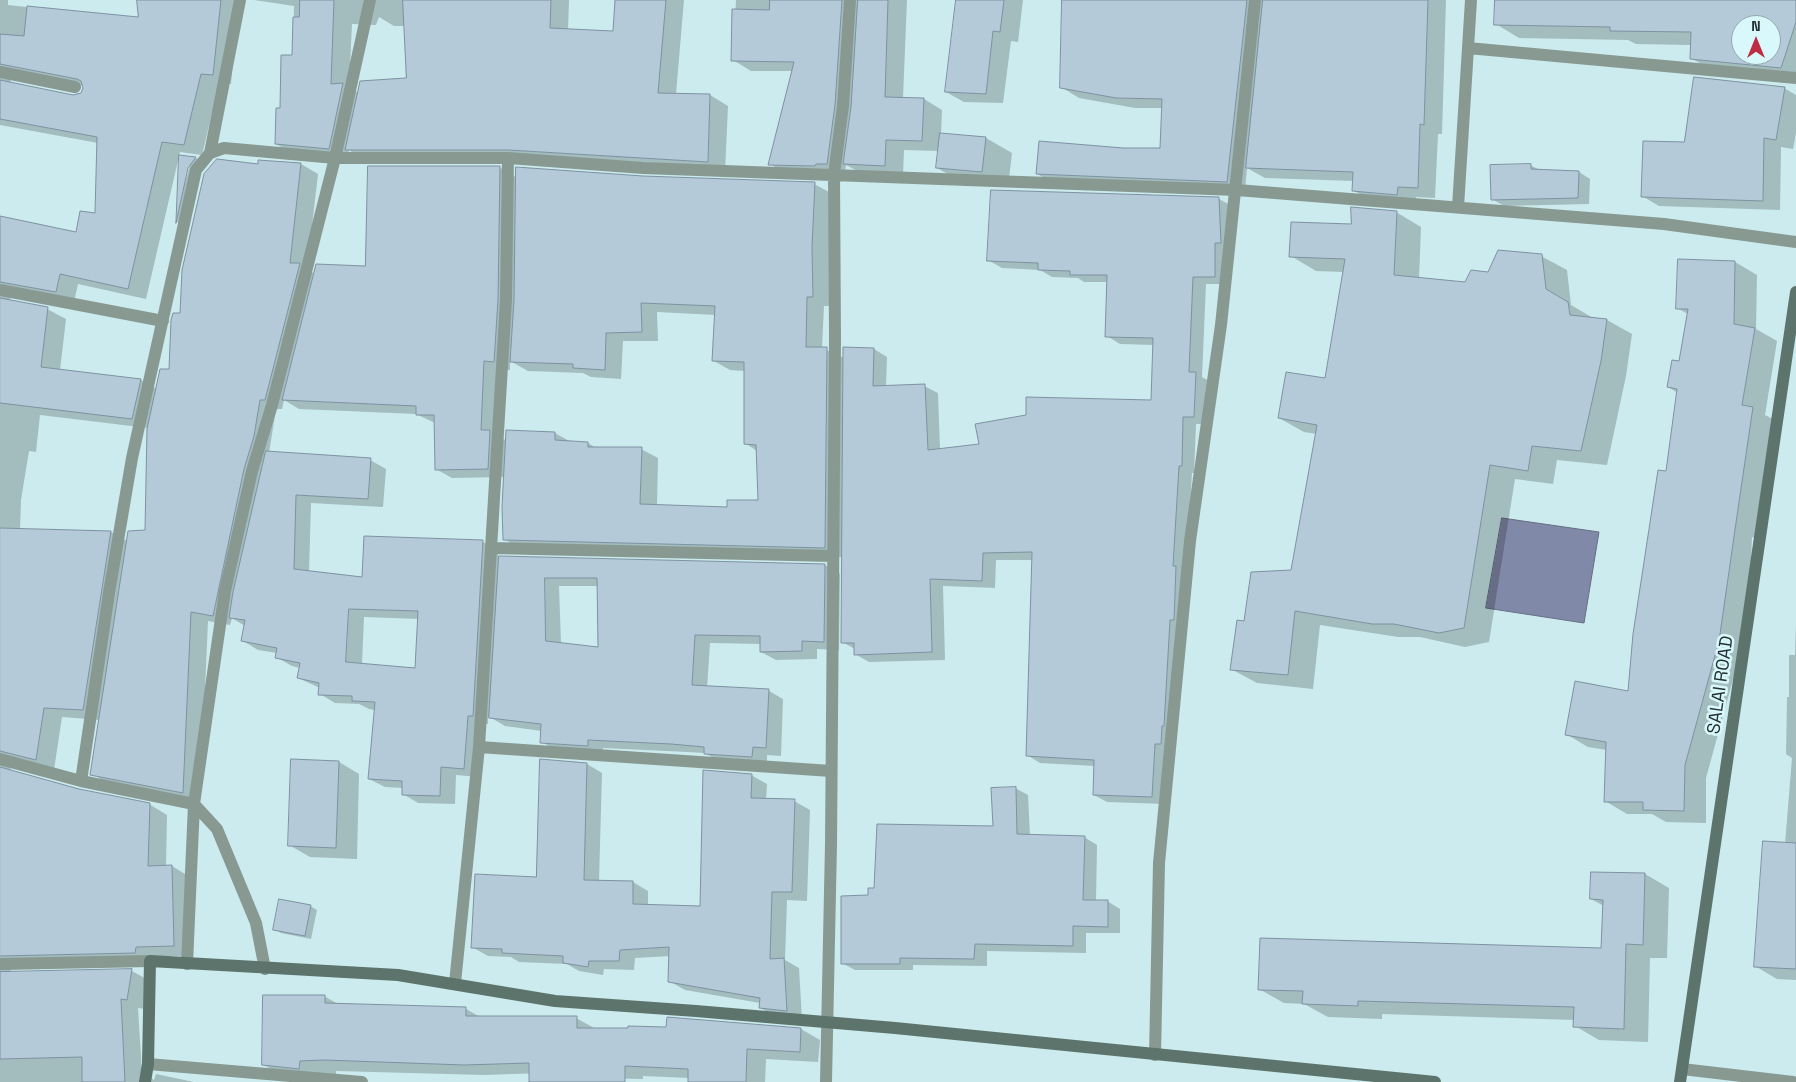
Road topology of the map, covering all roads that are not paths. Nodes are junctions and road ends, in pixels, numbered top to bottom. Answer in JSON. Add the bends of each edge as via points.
{"nodes":[{"id":1,"x":240,"y":0,"type":"edge"},
{"id":2,"x":370,"y":0,"type":"edge"},
{"id":3,"x":850,"y":0,"type":"edge"},
{"id":4,"x":1255,"y":0,"type":"edge"},
{"id":5,"x":1471,"y":0,"type":"edge"},
{"id":6,"x":1468,"y":48,"type":"junction"},
{"id":7,"x":0,"y":72,"type":"edge"},
{"id":8,"x":1796,"y":78,"type":"edge"},
{"id":9,"x":75,"y":87,"type":"dead end"},
{"id":10,"x":210,"y":153,"type":"junction"},
{"id":11,"x":335,"y":158,"type":"junction"},
{"id":12,"x":508,"y":158,"type":"junction"},
{"id":13,"x":834,"y":174,"type":"junction"},
{"id":14,"x":1237,"y":190,"type":"junction"},
{"id":15,"x":1458,"y":207,"type":"junction"},
{"id":16,"x":1796,"y":242,"type":"edge"},
{"id":17,"x":0,"y":290,"type":"edge"},
{"id":18,"x":1796,"y":292,"type":"edge"},
{"id":19,"x":163,"y":321,"type":"junction"},
{"id":20,"x":492,"y":548,"type":"junction"},
{"id":21,"x":833,"y":556,"type":"junction"},
{"id":22,"x":479,"y":746,"type":"junction"},
{"id":23,"x":0,"y":759,"type":"edge"},
{"id":24,"x":831,"y":771,"type":"junction"},
{"id":25,"x":81,"y":781,"type":"junction"},
{"id":26,"x":194,"y":804,"type":"junction"},
{"id":27,"x":150,"y":961,"type":"junction"},
{"id":28,"x":0,"y":964,"type":"edge"},
{"id":29,"x":187,"y":964,"type":"junction"},
{"id":30,"x":266,"y":969,"type":"junction"},
{"id":31,"x":455,"y":983,"type":"junction"},
{"id":32,"x":826,"y":1023,"type":"junction"},
{"id":33,"x":1155,"y":1055,"type":"junction"},
{"id":34,"x":148,"y":1064,"type":"junction"},
{"id":35,"x":1681,"y":1076,"type":"edge"},
{"id":36,"x":145,"y":1082,"type":"edge"},
{"id":37,"x":362,"y":1082,"type":"edge"},
{"id":38,"x":826,"y":1082,"type":"edge"},
{"id":39,"x":1435,"y":1082,"type":"edge"},
{"id":40,"x":1793,"y":1082,"type":"edge"}],
"edges":[{"from":1,"to":10,"type":"street"},
{"from":2,"to":11,"type":"street"},
{"from":3,"to":13,"type":"street","via":[[843,106]]},
{"from":4,"to":14,"type":"street"},
{"from":5,"to":6,"type":"street"},
{"from":6,"to":8,"type":"street"},
{"from":6,"to":15,"type":"street"},
{"from":7,"to":9,"type":"street"},
{"from":10,"to":11,"type":"street","via":[[224,148]]},
{"from":10,"to":19,"type":"street","via":[[196,170]]},
{"from":11,"to":12,"type":"street"},
{"from":11,"to":26,"type":"street","via":[[252,471],[231,563]]},
{"from":12,"to":13,"type":"street","via":[[643,168]]},
{"from":12,"to":20,"type":"street","via":[[506,300]]},
{"from":13,"to":14,"type":"street"},
{"from":13,"to":21,"type":"street"},
{"from":14,"to":15,"type":"street"},
{"from":14,"to":33,"type":"street","via":[[1190,541],[1161,844]]},
{"from":15,"to":16,"type":"street","via":[[1664,224]]},
{"from":17,"to":19,"type":"street"},
{"from":18,"to":35,"type":"street","name":"SALAI ROAD"},
{"from":19,"to":25,"type":"street","via":[[131,468]]},
{"from":20,"to":21,"type":"street"},
{"from":20,"to":22,"type":"street"},
{"from":21,"to":24,"type":"street"},
{"from":22,"to":24,"type":"street"},
{"from":22,"to":31,"type":"street"},
{"from":23,"to":25,"type":"street"},
{"from":24,"to":32,"type":"street"},
{"from":25,"to":26,"type":"street"},
{"from":26,"to":29,"type":"street"},
{"from":26,"to":30,"type":"street","via":[[217,829],[235,869],[256,923]]},
{"from":27,"to":28,"type":"street"},
{"from":27,"to":29,"type":"street"},
{"from":27,"to":34,"type":"street"},
{"from":29,"to":30,"type":"street"},
{"from":30,"to":31,"type":"street","via":[[398,975]]},
{"from":31,"to":32,"type":"street","via":[[556,1002],[696,1010]]},
{"from":32,"to":33,"type":"street"},
{"from":32,"to":38,"type":"street"},
{"from":33,"to":39,"type":"street"},
{"from":34,"to":36,"type":"street"},
{"from":34,"to":37,"type":"street"},
{"from":35,"to":40,"type":"street"}]}
